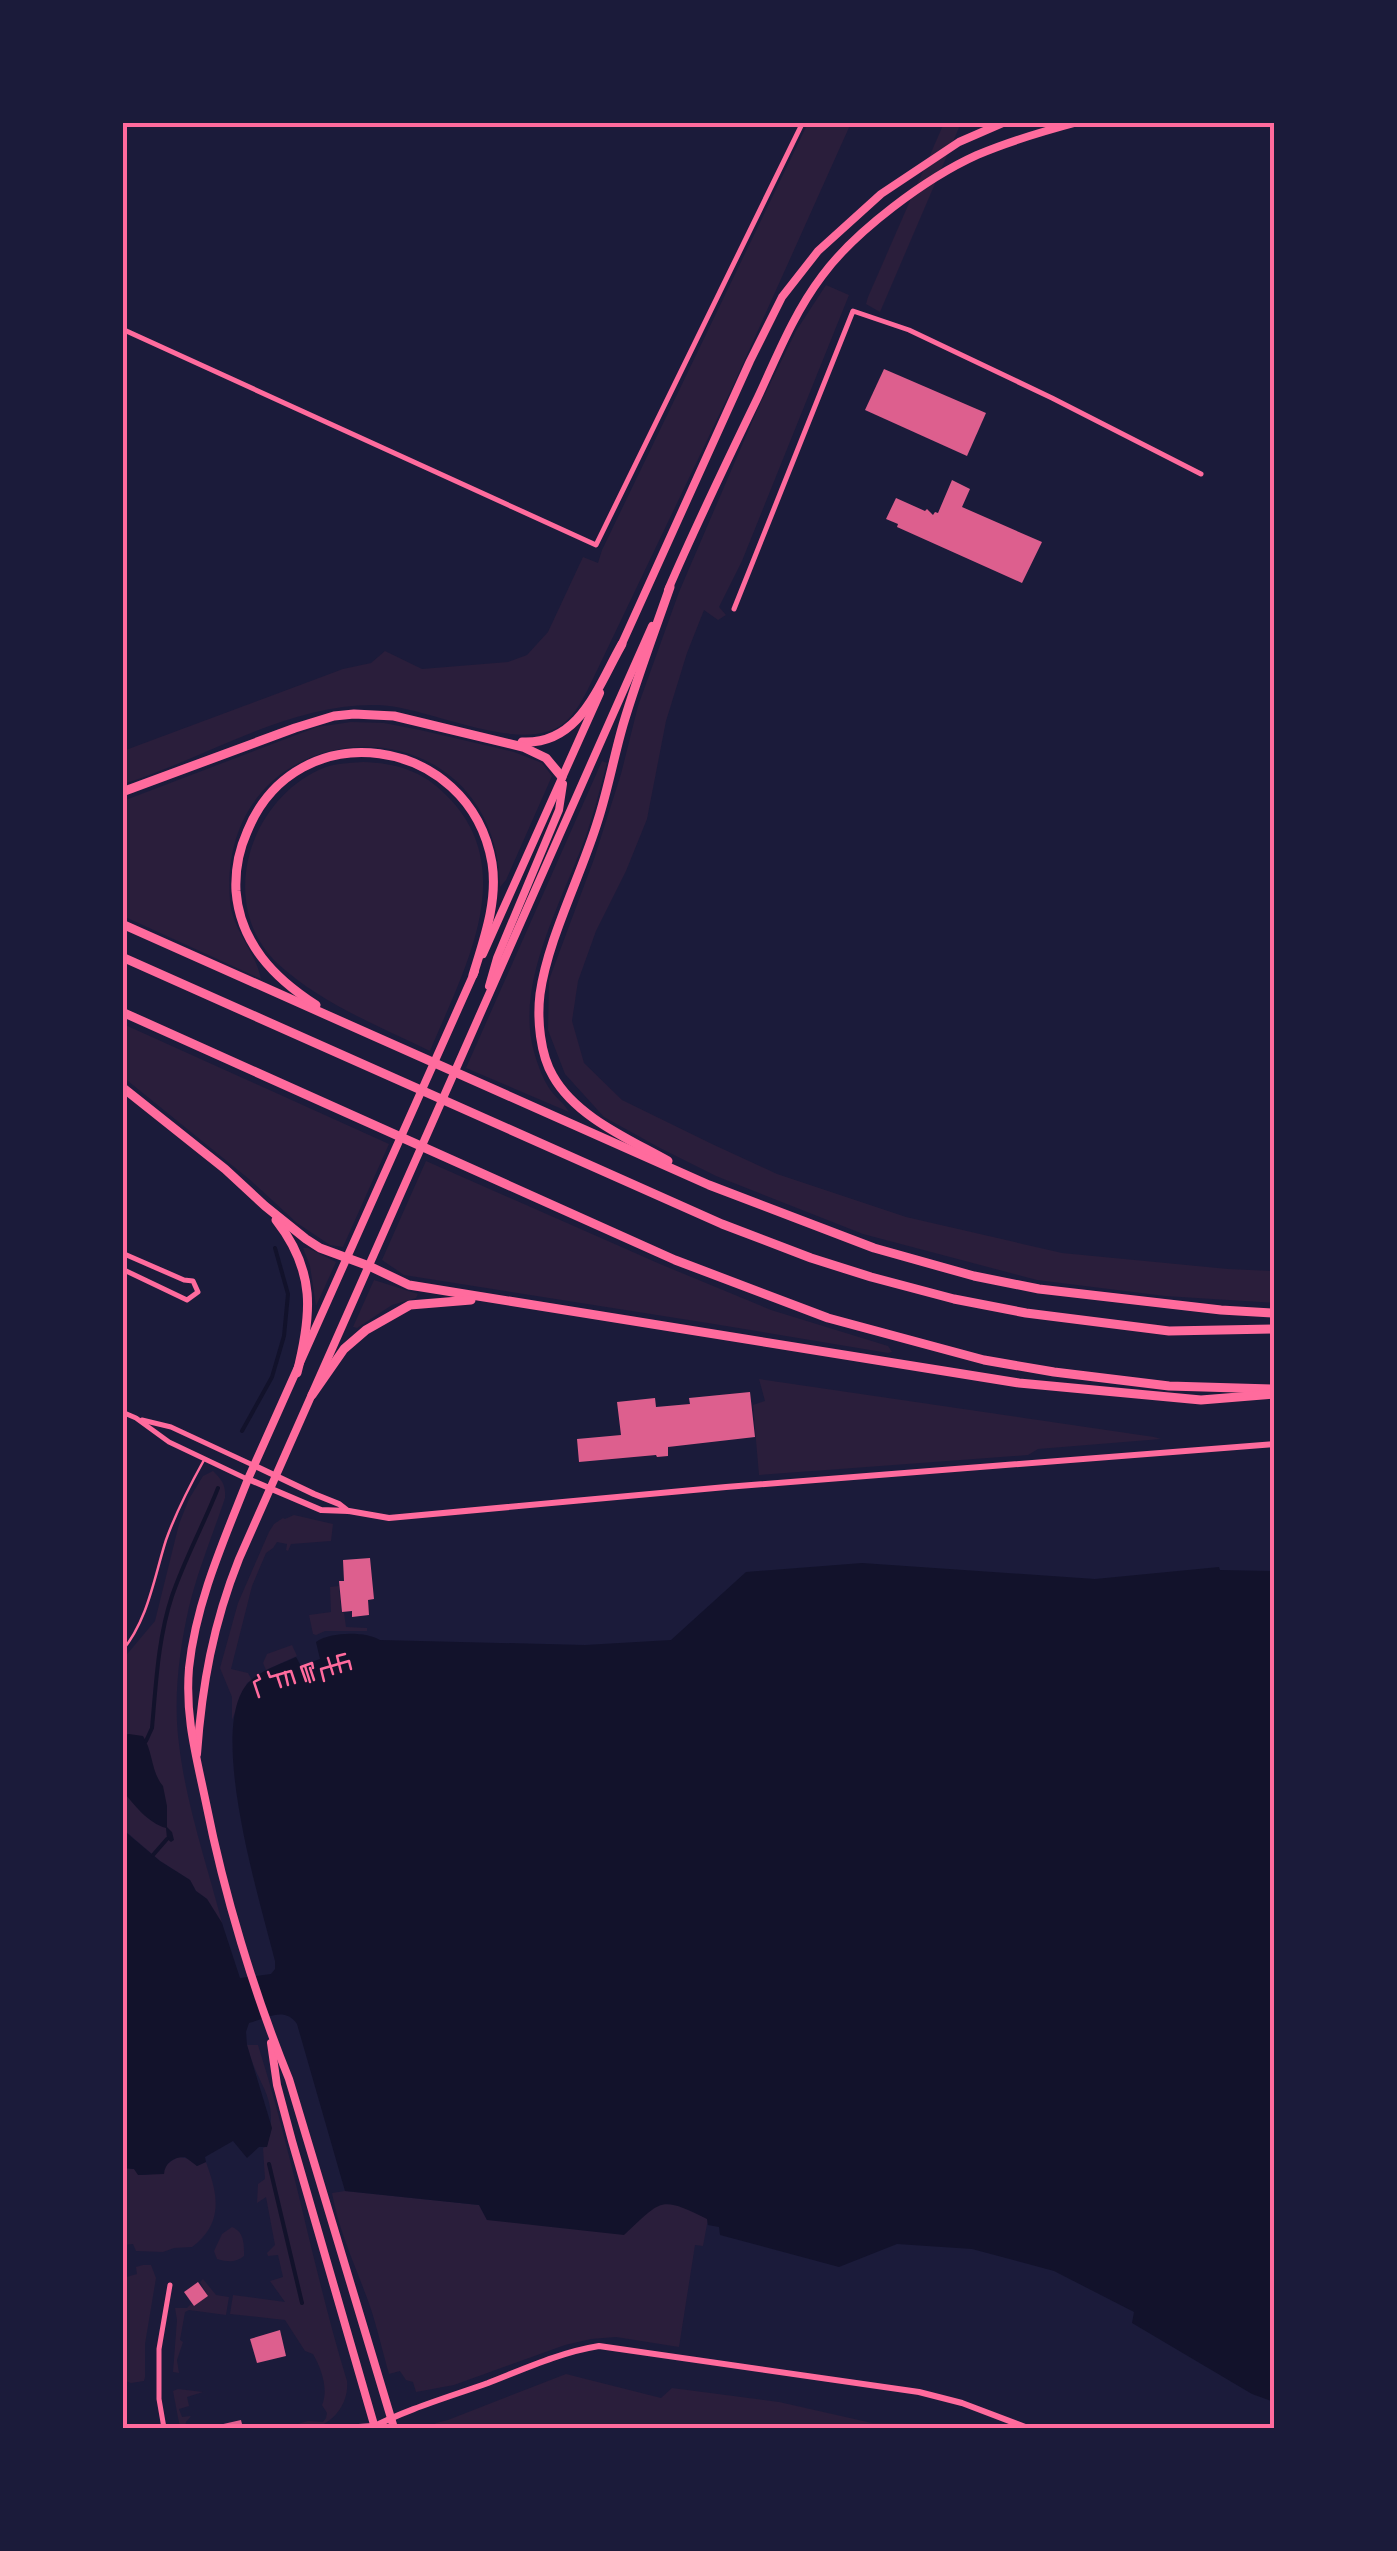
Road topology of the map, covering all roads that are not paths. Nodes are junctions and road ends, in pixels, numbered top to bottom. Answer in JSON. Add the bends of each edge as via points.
{"nodes":[{"id":1,"x":802,"y":122,"type":"edge"},
{"id":2,"x":1006,"y":122,"type":"edge"},
{"id":3,"x":1078,"y":122,"type":"edge"},
{"id":4,"x":122,"y":329,"type":"edge"},
{"id":5,"x":1201,"y":474,"type":"dead end"},
{"id":6,"x":670,"y":587,"type":"junction"},
{"id":7,"x":734,"y":609,"type":"dead end"},
{"id":8,"x":622,"y":644,"type":"junction"},
{"id":9,"x":499,"y":741,"type":"junction"},
{"id":10,"x":562,"y":777,"type":"junction"},
{"id":11,"x":122,"y":792,"type":"edge"},
{"id":12,"x":122,"y":924,"type":"edge"},
{"id":13,"x":122,"y":957,"type":"edge"},
{"id":14,"x":474,"y":975,"type":"junction"},
{"id":15,"x":122,"y":1012,"type":"edge"},
{"id":16,"x":344,"y":1022,"type":"junction"},
{"id":17,"x":476,"y":1023,"type":"junction"},
{"id":18,"x":122,"y":1087,"type":"edge"},
{"id":19,"x":709,"y":1185,"type":"junction"},
{"id":20,"x":265,"y":1206,"type":"junction"},
{"id":21,"x":122,"y":1252,"type":"edge"},
{"id":22,"x":348,"y":1259,"type":"junction"},
{"id":23,"x":369,"y":1266,"type":"junction"},
{"id":24,"x":122,"y":1268,"type":"edge"},
{"id":25,"x":488,"y":1298,"type":"junction"},
{"id":26,"x":1274,"y":1313,"type":"edge"},
{"id":27,"x":1274,"y":1330,"type":"edge"},
{"id":28,"x":297,"y":1373,"type":"junction"},
{"id":29,"x":1274,"y":1391,"type":"edge"},
{"id":30,"x":312,"y":1395,"type":"junction"},
{"id":31,"x":122,"y":1412,"type":"edge"},
{"id":32,"x":136,"y":1418,"type":"junction"},
{"id":33,"x":1274,"y":1444,"type":"edge"},
{"id":34,"x":204,"y":1459,"type":"junction"},
{"id":35,"x":255,"y":1466,"type":"junction"},
{"id":36,"x":275,"y":1476,"type":"junction"},
{"id":37,"x":248,"y":1479,"type":"junction"},
{"id":38,"x":269,"y":1488,"type":"junction"},
{"id":39,"x":348,"y":1512,"type":"junction"},
{"id":40,"x":122,"y":1651,"type":"edge"},
{"id":41,"x":197,"y":1758,"type":"junction"},
{"id":42,"x":268,"y":2029,"type":"junction"},
{"id":43,"x":170,"y":2285,"type":"dead end"},
{"id":44,"x":393,"y":2424,"type":"edge"},
{"id":45,"x":164,"y":2428,"type":"edge"},
{"id":46,"x":344,"y":2428,"type":"edge"},
{"id":47,"x":374,"y":2428,"type":"edge"},
{"id":48,"x":1028,"y":2428,"type":"edge"}],
"edges":[{"from":1,"to":4,"type":"street","via":[[596,545]]},
{"from":2,"to":8,"type":"main road","via":[[958,142],[881,194],[818,250],[782,297]]},
{"from":3,"to":6,"type":"main road","via":[[1027,136],[940,176],[896,206],[823,274],[795,317]]},
{"from":5,"to":7,"type":"street","via":[[909,330],[853,311]]},
{"from":6,"to":17,"type":"main road"},
{"from":6,"to":19,"type":"highway","via":[[546,966],[540,1025],[552,1076],[571,1098],[596,1120]]},
{"from":8,"to":9,"type":"highway","via":[[567,730],[542,741]]},
{"from":8,"to":10,"type":"main road"},
{"from":9,"to":10,"type":"highway","via":[[534,751]]},
{"from":9,"to":11,"type":"highway","via":[[394,716],[334,716]]},
{"from":10,"to":14,"type":"main road"},
{"from":10,"to":17,"type":"main road","via":[[560,810]]},
{"from":12,"to":16,"type":"highway"},
{"from":13,"to":27,"type":"highway","via":[[811,1258],[1026,1313],[1169,1331]]},
{"from":14,"to":16,"type":"highway","via":[[492,884],[490,855],[474,813],[448,783],[416,763],[364,752],[329,758],[296,773],[263,800],[244,839],[236,880],[239,914],[264,962]]},
{"from":14,"to":22,"type":"main road"},
{"from":15,"to":29,"type":"highway","via":[[675,1260],[828,1318],[1054,1372]]},
{"from":16,"to":19,"type":"highway"},
{"from":17,"to":23,"type":"main road"},
{"from":18,"to":20,"type":"highway"},
{"from":19,"to":26,"type":"highway","via":[[874,1248],[974,1276],[1039,1290]]},
{"from":20,"to":22,"type":"highway","via":[[320,1248]]},
{"from":20,"to":28,"type":"highway","via":[[296,1248],[306,1280],[308,1330]]},
{"from":21,"to":24,"type":"street","via":[[193,1281],[198,1292],[187,1300]]},
{"from":22,"to":23,"type":"highway"},
{"from":22,"to":28,"type":"main road"},
{"from":23,"to":25,"type":"highway","via":[[410,1285]]},
{"from":23,"to":30,"type":"main road"},
{"from":25,"to":29,"type":"highway","via":[[1019,1383],[1202,1400]]},
{"from":25,"to":30,"type":"highway","via":[[410,1305],[344,1348]]},
{"from":28,"to":35,"type":"main road"},
{"from":30,"to":36,"type":"main road"},
{"from":31,"to":32,"type":"street"},
{"from":32,"to":34,"type":"street"},
{"from":32,"to":35,"type":"street"},
{"from":33,"to":39,"type":"street","via":[[389,1518]]},
{"from":34,"to":37,"type":"street"},
{"from":34,"to":40,"type":"lane","via":[[180,1502],[144,1613]]},
{"from":35,"to":36,"type":"street"},
{"from":35,"to":37,"type":"main road"},
{"from":36,"to":38,"type":"main road"},
{"from":36,"to":39,"type":"street"},
{"from":37,"to":38,"type":"street"},
{"from":37,"to":41,"type":"main road","via":[[192,1648],[189,1723]]},
{"from":38,"to":39,"type":"street","via":[[320,1510]]},
{"from":38,"to":41,"type":"main road","via":[[218,1617],[201,1697]]},
{"from":41,"to":42,"type":"main road"},
{"from":42,"to":44,"type":"main road"},
{"from":42,"to":47,"type":"main road","via":[[297,2159]]},
{"from":43,"to":45,"type":"street","via":[[159,2348]]},
{"from":44,"to":47,"type":"street"},
{"from":44,"to":48,"type":"street","via":[[543,2362],[600,2346],[919,2392]]},
{"from":46,"to":47,"type":"street"}]}
